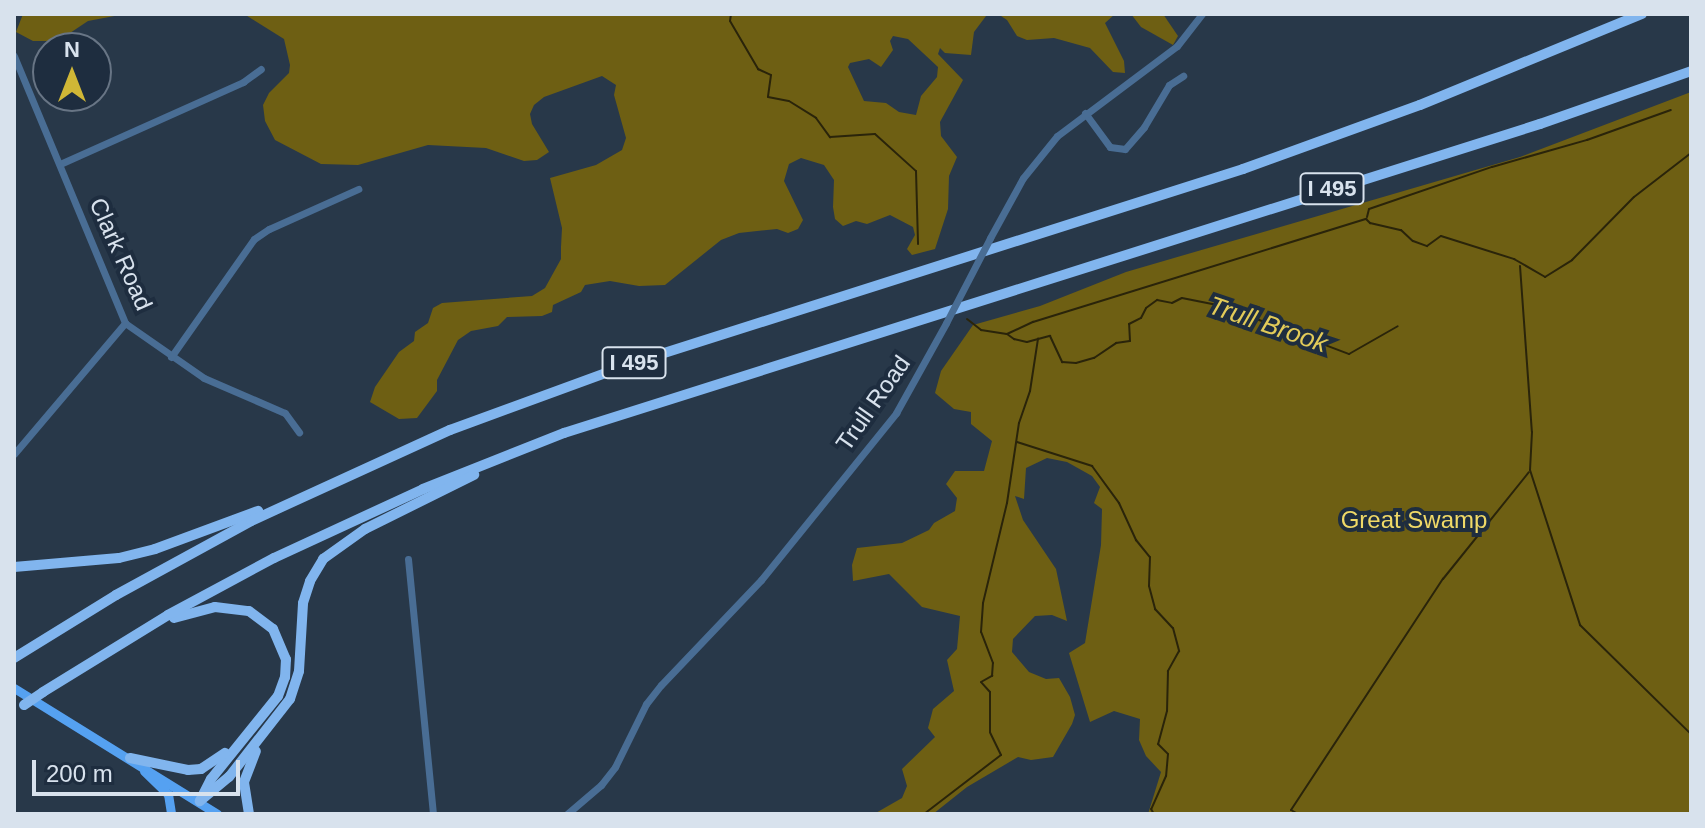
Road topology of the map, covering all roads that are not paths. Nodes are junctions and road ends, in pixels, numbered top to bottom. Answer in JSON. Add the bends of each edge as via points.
{"nodes":[{"id":1,"x":1202,"y":14,"type":"edge"},
{"id":2,"x":1642,"y":14,"type":"edge"},
{"id":3,"x":14,"y":56,"type":"edge"},
{"id":4,"x":261,"y":69,"type":"dead end"},
{"id":5,"x":1691,"y":71,"type":"edge"},
{"id":6,"x":1183,"y":76,"type":"dead end"},
{"id":7,"x":1085,"y":113,"type":"junction"},
{"id":8,"x":60,"y":164,"type":"junction"},
{"id":9,"x":358,"y":189,"type":"dead end"},
{"id":10,"x":125,"y":323,"type":"junction"},
{"id":11,"x":171,"y":357,"type":"junction"},
{"id":12,"x":299,"y":432,"type":"dead end"},
{"id":13,"x":564,"y":433,"type":"junction"},
{"id":14,"x":14,"y":454,"type":"edge"},
{"id":15,"x":334,"y":481,"type":"junction"},
{"id":16,"x":408,"y":559,"type":"dead end"},
{"id":17,"x":14,"y":567,"type":"edge"},
{"id":18,"x":131,"y":637,"type":"junction"},
{"id":19,"x":14,"y":658,"type":"edge"},
{"id":20,"x":14,"y":688,"type":"edge"},
{"id":21,"x":19,"y":708,"type":"edge"},
{"id":22,"x":264,"y":737,"type":"junction"},
{"id":23,"x":242,"y":739,"type":"junction"},
{"id":24,"x":130,"y":758,"type":"junction"},
{"id":25,"x":200,"y":801,"type":"junction"},
{"id":26,"x":171,"y":814,"type":"edge"},
{"id":27,"x":217,"y":814,"type":"edge"},
{"id":28,"x":249,"y":814,"type":"edge"},
{"id":29,"x":433,"y":814,"type":"edge"},
{"id":30,"x":567,"y":814,"type":"edge"}],
"edges":[{"from":1,"to":7,"type":"street","name":"Trull Road","via":[[1170,52]]},
{"from":2,"to":15,"type":"highway","number":"I 495","via":[[1331,138],[584,379]]},
{"from":3,"to":8,"type":"street","name":"Clark Road"},
{"from":4,"to":8,"type":"street","via":[[243,82]]},
{"from":5,"to":13,"type":"highway","number":"I 495","via":[[1540,124]]},
{"from":6,"to":7,"type":"street","via":[[1167,87],[1125,149],[1110,147]]},
{"from":7,"to":30,"type":"street","name":"Trull Road","bridge":true,"via":[[1035,161],[913,387],[887,425],[761,580],[661,685],[615,767]]},
{"from":8,"to":10,"type":"street","name":"Clark Road"},
{"from":9,"to":11,"type":"street","via":[[254,239]]},
{"from":10,"to":11,"type":"street","name":"Clark Road"},
{"from":10,"to":14,"type":"street"},
{"from":11,"to":12,"type":"street","name":"Clark Road","via":[[204,378],[278,409]]},
{"from":13,"to":18,"type":"highway","number":"I 495","via":[[318,536]]},
{"from":13,"to":22,"type":"highway","via":[[413,503],[328,554],[303,603],[295,690]]},
{"from":15,"to":17,"type":"highway","via":[[155,549],[84,563]]},
{"from":15,"to":19,"type":"highway","number":"I 495","via":[[163,568]]},
{"from":16,"to":29,"type":"street"},
{"from":18,"to":21,"type":"highway","number":"I 495","bridge":true},
{"from":18,"to":23,"type":"highway","via":[[215,607],[243,609],[266,622],[284,649],[284,681],[276,700]]},
{"from":20,"to":24,"type":"main road"},
{"from":22,"to":25,"type":"highway","via":[[223,784]]},
{"from":22,"to":28,"type":"highway","via":[[244,778]]},
{"from":23,"to":24,"type":"highway","via":[[201,769],[177,770]]},
{"from":23,"to":25,"type":"highway"},
{"from":24,"to":25,"type":"main road"},
{"from":24,"to":26,"type":"main road","via":[[168,794]]},
{"from":25,"to":27,"type":"main road"}]}
